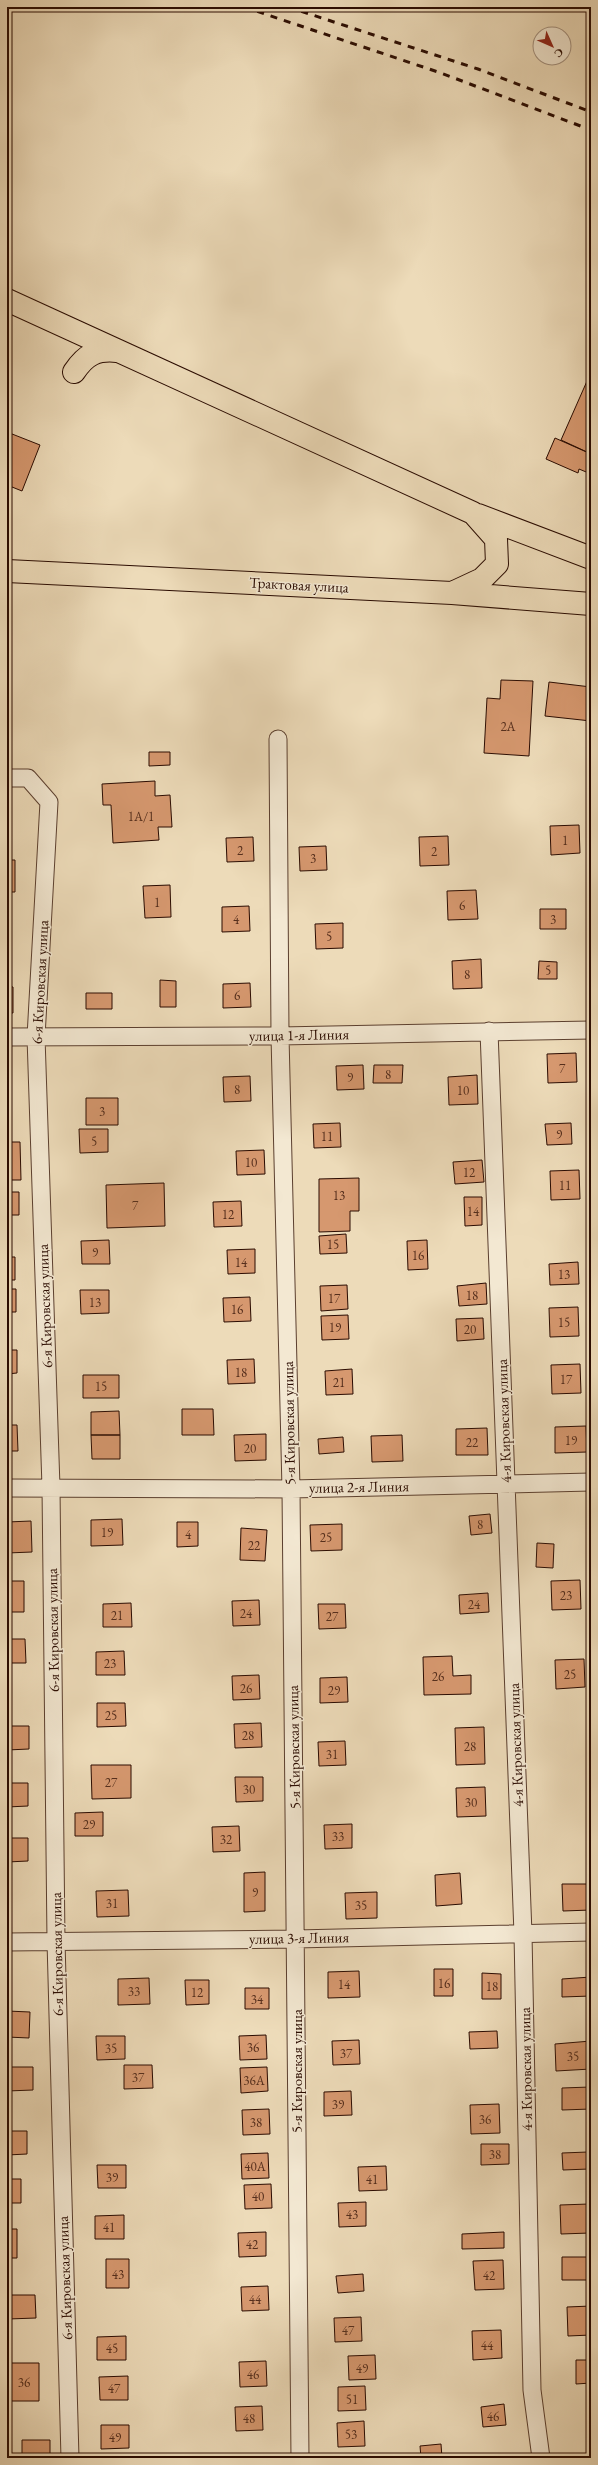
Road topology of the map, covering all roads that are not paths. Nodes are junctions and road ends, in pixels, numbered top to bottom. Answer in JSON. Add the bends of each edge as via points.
{"nodes":[{"id":1,"x":7,"y":300,"type":"edge"},
{"id":2,"x":119,"y":351,"type":"junction"},
{"id":3,"x":74,"y":372,"type":"dead end"},
{"id":4,"x":473,"y":513,"type":"junction"},
{"id":5,"x":591,"y":558,"type":"edge"},
{"id":6,"x":7,"y":571,"type":"edge"},
{"id":7,"x":452,"y":593,"type":"junction"},
{"id":8,"x":591,"y":604,"type":"edge"},
{"id":9,"x":278,"y":739,"type":"dead end"},
{"id":10,"x":7,"y":778,"type":"edge"},
{"id":11,"x":591,"y":1030,"type":"edge"},
{"id":12,"x":489,"y":1031,"type":"junction"},
{"id":13,"x":280,"y":1036,"type":"junction"},
{"id":14,"x":7,"y":1037,"type":"edge"},
{"id":15,"x":36,"y":1037,"type":"junction"},
{"id":16,"x":591,"y":1482,"type":"edge"},
{"id":17,"x":506,"y":1483,"type":"junction"},
{"id":18,"x":51,"y":1487,"type":"junction"},
{"id":19,"x":7,"y":1488,"type":"edge"},
{"id":20,"x":291,"y":1488,"type":"junction"},
{"id":21,"x":591,"y":1932,"type":"edge"},
{"id":22,"x":523,"y":1934,"type":"junction"},
{"id":23,"x":296,"y":1939,"type":"junction"},
{"id":24,"x":56,"y":1941,"type":"junction"},
{"id":25,"x":7,"y":1942,"type":"edge"},
{"id":26,"x":70,"y":2458,"type":"edge"},
{"id":27,"x":300,"y":2458,"type":"edge"},
{"id":28,"x":541,"y":2458,"type":"edge"}],
"edges":[{"from":1,"to":2,"type":"main road"},
{"from":2,"to":3,"type":"main road","via":[[92,352],[82,360]]},
{"from":2,"to":4,"type":"main road"},
{"from":4,"to":5,"type":"main road"},
{"from":4,"to":7,"type":"main road","via":[[496,539],[497,564],[482,579]]},
{"from":6,"to":7,"type":"main road","name":"Трактовая улица"},
{"from":7,"to":8,"type":"main road","name":"Трактовая улица"},
{"from":9,"to":13,"type":"street","name":"5-я Кировская улица"},
{"from":10,"to":15,"type":"street","name":"6-я Кировская улица","via":[[28,778],[49,802]]},
{"from":11,"to":12,"type":"street","name":"улица 1-я Линия"},
{"from":12,"to":13,"type":"street","name":"улица 1-я Линия"},
{"from":12,"to":17,"type":"street","name":"4-я Кировская улица"},
{"from":13,"to":15,"type":"street","name":"улица 1-я Линия"},
{"from":13,"to":20,"type":"street","name":"5-я Кировская улица"},
{"from":14,"to":15,"type":"street","name":"улица 1-я Линия"},
{"from":15,"to":18,"type":"street","name":"6-я Кировская улица"},
{"from":16,"to":17,"type":"street","name":"улица 2-я Линия"},
{"from":17,"to":20,"type":"street","name":"улица 2-я Линия"},
{"from":17,"to":22,"type":"street","name":"4-я Кировская улица"},
{"from":18,"to":19,"type":"street","name":"улица 2-я Линия"},
{"from":18,"to":20,"type":"street","name":"улица 2-я Линия"},
{"from":18,"to":24,"type":"street","name":"6-я Кировская улица"},
{"from":20,"to":23,"type":"street","name":"5-я Кировская улица"},
{"from":21,"to":22,"type":"street","name":"улица 3-я Линия"},
{"from":22,"to":23,"type":"street","name":"улица 3-я Линия"},
{"from":22,"to":28,"type":"street","name":"4-я Кировская улица","via":[[532,2390]]},
{"from":23,"to":24,"type":"street","name":"улица 3-я Линия"},
{"from":23,"to":27,"type":"street","name":"5-я Кировская улица"},
{"from":24,"to":25,"type":"street","name":"улица 3-я Линия"},
{"from":24,"to":26,"type":"street","name":"6-я Кировская улица"}]}
